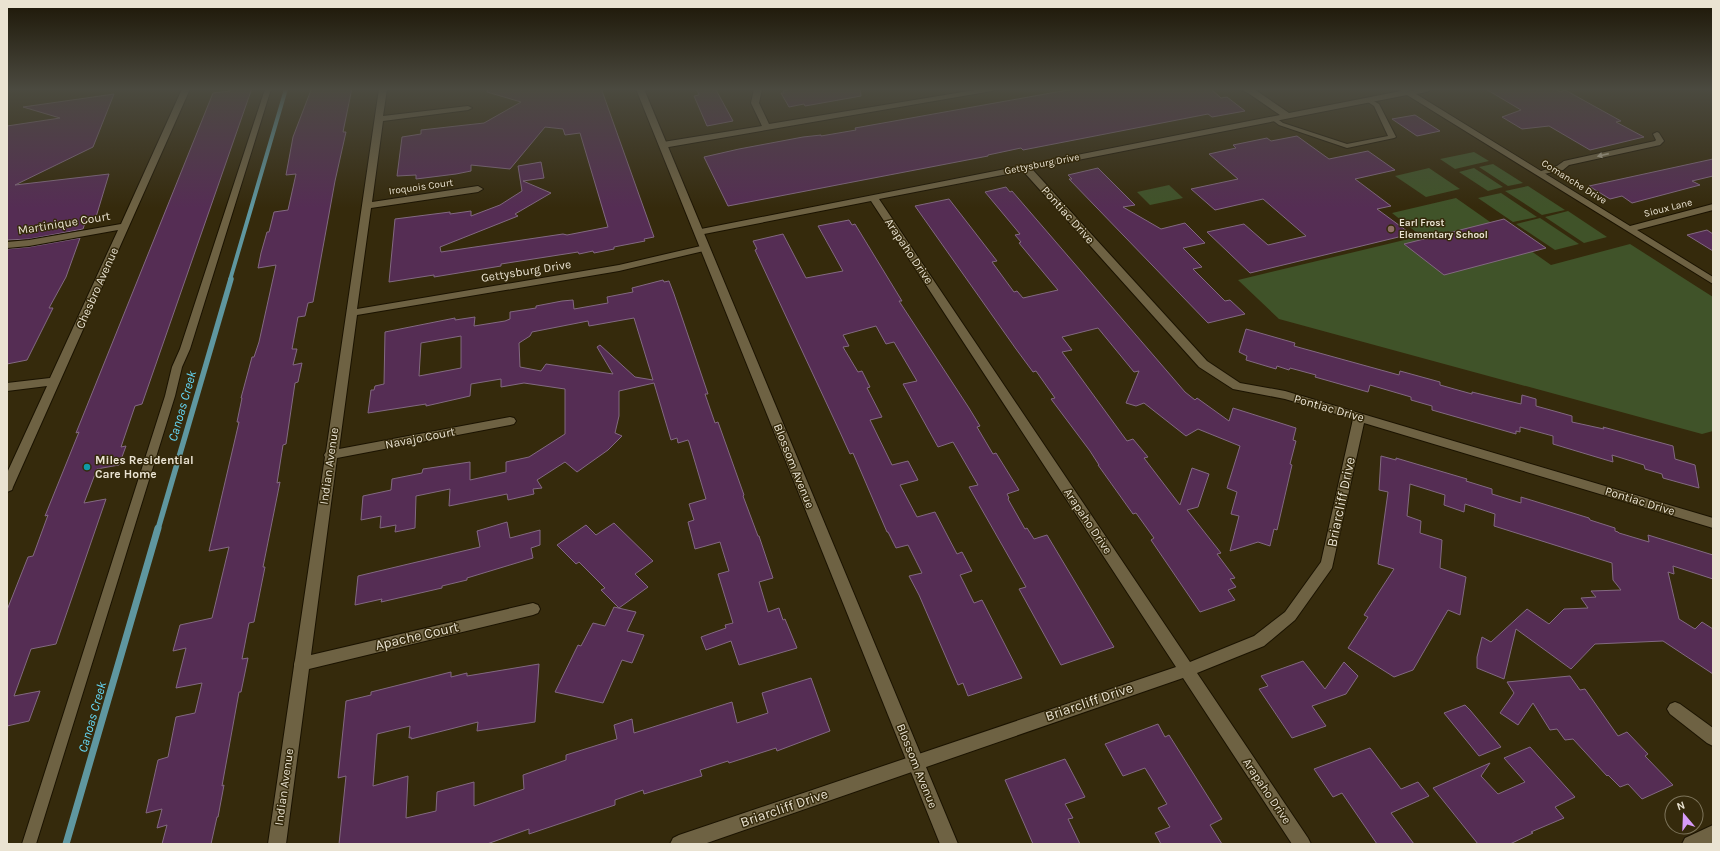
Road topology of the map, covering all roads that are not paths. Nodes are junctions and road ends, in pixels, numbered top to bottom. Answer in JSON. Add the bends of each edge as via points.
{"nodes":[{"id":1,"x":168,"y":129,"type":"edge"},
{"id":2,"x":255,"y":129,"type":"edge"},
{"id":3,"x":378,"y":129,"type":"edge"},
{"id":4,"x":656,"y":129,"type":"edge"},
{"id":5,"x":763,"y":129,"type":"edge"},
{"id":6,"x":1225,"y":129,"type":"edge"},
{"id":7,"x":1295,"y":129,"type":"edge"},
{"id":8,"x":1388,"y":129,"type":"edge"},
{"id":9,"x":1468,"y":129,"type":"edge"},
{"id":10,"x":1657,"y":134,"type":"dead end"},
{"id":11,"x":663,"y":145,"type":"junction"},
{"id":12,"x":1025,"y":168,"type":"junction"},
{"id":13,"x":1539,"y":173,"type":"junction"},
{"id":14,"x":478,"y":189,"type":"dead end"},
{"id":15,"x":874,"y":198,"type":"junction"},
{"id":16,"x":367,"y":206,"type":"junction"},
{"id":17,"x":1713,"y":207,"type":"edge"},
{"id":18,"x":124,"y":226,"type":"junction"},
{"id":19,"x":1629,"y":229,"type":"junction"},
{"id":20,"x":699,"y":232,"type":"junction"},
{"id":21,"x":7,"y":245,"type":"edge"},
{"id":22,"x":705,"y":248,"type":"junction"},
{"id":23,"x":1713,"y":281,"type":"edge"},
{"id":24,"x":351,"y":313,"type":"junction"},
{"id":25,"x":55,"y":381,"type":"junction"},
{"id":26,"x":7,"y":388,"type":"edge"},
{"id":27,"x":1359,"y":417,"type":"junction"},
{"id":28,"x":510,"y":421,"type":"dead end"},
{"id":29,"x":330,"y":455,"type":"junction"},
{"id":30,"x":7,"y":487,"type":"edge"},
{"id":31,"x":1713,"y":522,"type":"edge"},
{"id":32,"x":533,"y":609,"type":"dead end"},
{"id":33,"x":301,"y":664,"type":"junction"},
{"id":34,"x":1186,"y":669,"type":"junction"},
{"id":35,"x":1675,"y":709,"type":"dead end"},
{"id":36,"x":1713,"y":738,"type":"edge"},
{"id":37,"x":916,"y":764,"type":"junction"},
{"id":38,"x":1713,"y":834,"type":"edge"},
{"id":39,"x":29,"y":844,"type":"edge"},
{"id":40,"x":277,"y":844,"type":"edge"},
{"id":41,"x":679,"y":844,"type":"edge"},
{"id":42,"x":949,"y":844,"type":"edge"},
{"id":43,"x":1302,"y":844,"type":"edge"},
{"id":44,"x":1691,"y":844,"type":"edge"}],
"edges":[{"from":1,"to":18,"type":"street","name":"Chesbro Avenue"},
{"from":2,"to":39,"type":"lane","via":[[177,367]]},
{"from":3,"to":16,"type":"street","name":"Indian Avenue"},
{"from":4,"to":11,"type":"street","name":"Blossom Avenue"},
{"from":5,"to":11,"type":"street"},
{"from":6,"to":12,"type":"street","name":"Gettysburg Drive"},
{"from":7,"to":8,"type":"lane","via":[[1347,146],[1392,137]]},
{"from":9,"to":13,"type":"street","name":"Comanche Drive"},
{"from":10,"to":13,"type":"lane","one_way":true,"via":[[1660,141],[1656,143],[1567,163],[1560,168]]},
{"from":11,"to":20,"type":"street","name":"Blossom Avenue"},
{"from":12,"to":15,"type":"street","name":"Gettysburg Drive"},
{"from":12,"to":27,"type":"street","name":"Pontiac Drive","via":[[1203,364],[1237,386],[1285,396]]},
{"from":13,"to":19,"type":"street","name":"Comanche Drive"},
{"from":14,"to":16,"type":"street","name":"Iroquois Court"},
{"from":15,"to":20,"type":"street","name":"Gettysburg Drive"},
{"from":15,"to":34,"type":"street","name":"Arapaho Drive"},
{"from":16,"to":24,"type":"street","name":"Indian Avenue"},
{"from":17,"to":19,"type":"street","name":"Sioux Lane"},
{"from":18,"to":21,"type":"street","name":"Martinique Court"},
{"from":18,"to":25,"type":"street","name":"Chesbro Avenue"},
{"from":19,"to":23,"type":"street","name":"Comanche Drive"},
{"from":20,"to":22,"type":"street","name":"Blossom Avenue"},
{"from":22,"to":24,"type":"street","name":"Gettysburg Drive","via":[[619,268]]},
{"from":22,"to":37,"type":"street","name":"Blossom Avenue"},
{"from":24,"to":29,"type":"street","name":"Indian Avenue"},
{"from":25,"to":26,"type":"street"},
{"from":25,"to":30,"type":"street","name":"Chesbro Avenue"},
{"from":27,"to":31,"type":"street","name":"Pontiac Drive"},
{"from":27,"to":34,"type":"street","name":"Briarcliff Drive","via":[[1327,564],[1290,616],[1259,641]]},
{"from":28,"to":29,"type":"street","name":"Navajo Court"},
{"from":29,"to":33,"type":"street","name":"Indian Avenue"},
{"from":32,"to":33,"type":"street","name":"Apache Court"},
{"from":33,"to":40,"type":"street","name":"Indian Avenue"},
{"from":34,"to":37,"type":"street","name":"Briarcliff Drive","via":[[972,742]]},
{"from":34,"to":43,"type":"street","name":"Arapaho Drive"},
{"from":35,"to":36,"type":"street"},
{"from":37,"to":41,"type":"street","name":"Briarcliff Drive"},
{"from":37,"to":42,"type":"street","name":"Blossom Avenue"},
{"from":38,"to":44,"type":"street"}]}
